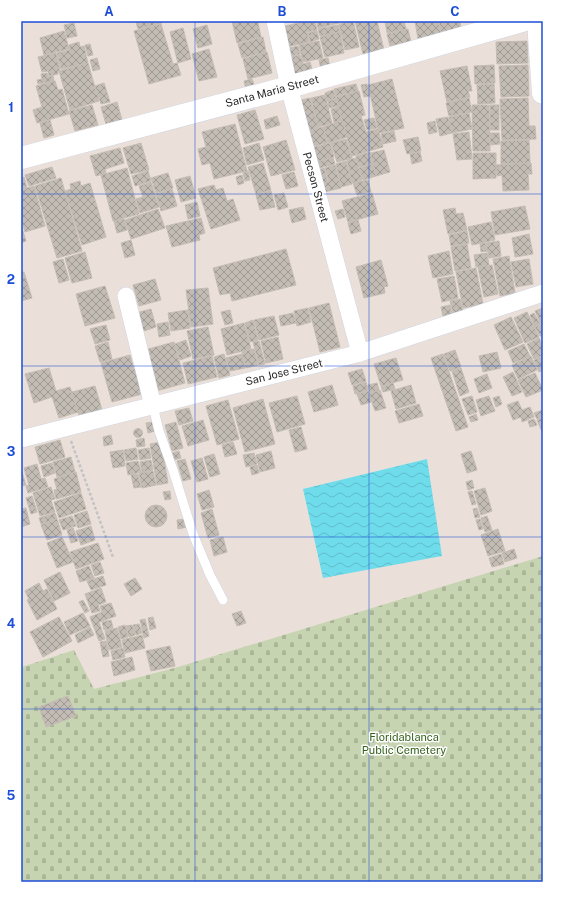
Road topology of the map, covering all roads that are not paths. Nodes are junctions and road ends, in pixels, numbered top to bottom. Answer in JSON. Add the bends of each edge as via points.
{"nodes":[{"id":1,"x":275,"y":21,"type":"edge"},
{"id":2,"x":522,"y":21,"type":"edge"},
{"id":3,"x":538,"y":21,"type":"edge"},
{"id":4,"x":289,"y":87,"type":"junction"},
{"id":5,"x":543,"y":93,"type":"edge"},
{"id":6,"x":21,"y":158,"type":"edge"},
{"id":7,"x":543,"y":293,"type":"edge"},
{"id":8,"x":126,"y":296,"type":"dead end"},
{"id":9,"x":360,"y":352,"type":"junction"},
{"id":10,"x":153,"y":406,"type":"junction"},
{"id":11,"x":22,"y":434,"type":"edge"},
{"id":12,"x":224,"y":600,"type":"dead end"}],
"edges":[{"from":1,"to":4,"type":"street","name":"Pecson Street"},
{"from":2,"to":4,"type":"street","name":"Santa Maria Street"},
{"from":3,"to":5,"type":"street"},
{"from":4,"to":6,"type":"street","name":"Santa Maria Street"},
{"from":4,"to":9,"type":"street","name":"Pecson Street"},
{"from":7,"to":9,"type":"street","name":"San Jose Street"},
{"from":8,"to":10,"type":"street"},
{"from":9,"to":10,"type":"street","name":"San Jose Street"},
{"from":10,"to":11,"type":"street","name":"San Jose Street","via":[[66,427]]},
{"from":10,"to":12,"type":"lane","via":[[194,534],[210,575]]}]}
